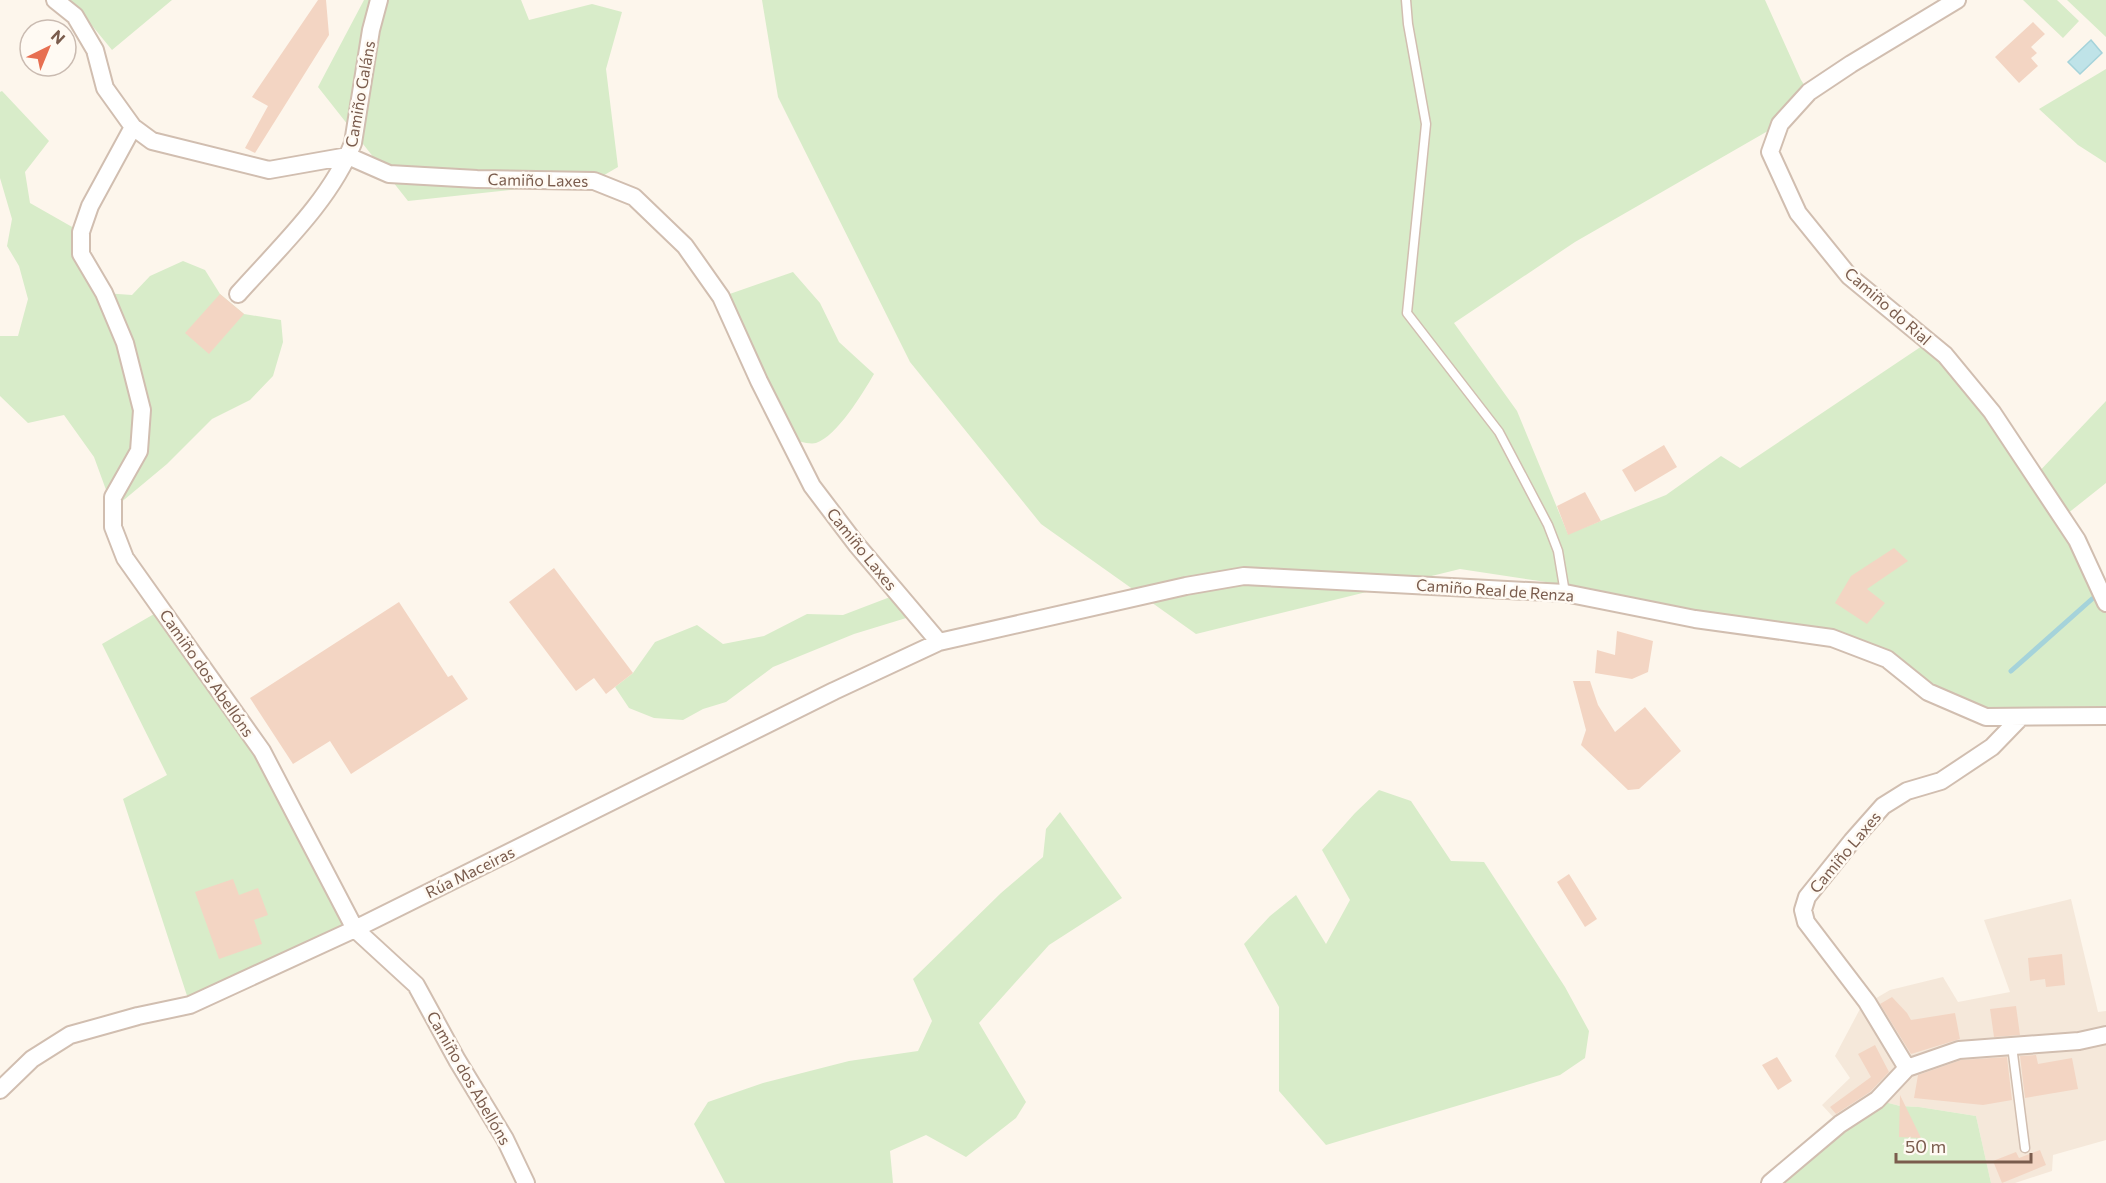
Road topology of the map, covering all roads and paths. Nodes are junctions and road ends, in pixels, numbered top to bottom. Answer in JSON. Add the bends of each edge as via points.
{"nodes":[{"id":1,"x":55,"y":0,"type":"edge"},
{"id":2,"x":379,"y":0,"type":"edge"},
{"id":3,"x":1406,"y":0,"type":"edge"},
{"id":4,"x":1957,"y":0,"type":"edge"},
{"id":5,"x":133,"y":127,"type":"junction"},
{"id":6,"x":348,"y":156,"type":"junction"},
{"id":7,"x":238,"y":294,"type":"dead end"},
{"id":8,"x":1565,"y":593,"type":"junction"},
{"id":9,"x":2106,"y":603,"type":"edge"},
{"id":10,"x":939,"y":642,"type":"junction"},
{"id":11,"x":2106,"y":716,"type":"edge"},
{"id":12,"x":2021,"y":717,"type":"junction"},
{"id":13,"x":355,"y":929,"type":"junction"},
{"id":14,"x":2106,"y":1035,"type":"edge"},
{"id":15,"x":2012,"y":1046,"type":"junction"},
{"id":16,"x":1906,"y":1068,"type":"junction"},
{"id":17,"x":0,"y":1090,"type":"edge"},
{"id":18,"x":2025,"y":1148,"type":"dead end"},
{"id":19,"x":526,"y":1183,"type":"edge"},
{"id":20,"x":1770,"y":1183,"type":"edge"}],
"edges":[{"from":1,"to":5,"type":"street","via":[[75,16],[95,50],[105,88]]},
{"from":2,"to":6,"type":"street","name":"Camiño Galáns"},
{"from":3,"to":8,"type":"lane","via":[[1426,124],[1407,314],[1499,432],[1548,525],[1558,551]]},
{"from":4,"to":9,"type":"street","name":"Camiño do Rial","via":[[1809,92],[1780,124],[1770,152],[1798,213],[1850,276],[1945,355],[1992,412],[2077,540]]},
{"from":5,"to":6,"type":"street","via":[[152,141],[269,170]]},
{"from":5,"to":13,"type":"street","name":"Camiño dos Abellóns","via":[[90,206],[81,232],[81,254],[104,293],[125,343],[142,410],[139,451],[113,497],[113,527],[125,558],[262,751]]},
{"from":6,"to":7,"type":"street","name":"Camiño Galáns","via":[[326,194]]},
{"from":6,"to":10,"type":"street","name":"Camiño Laxes","via":[[389,174],[594,181],[634,197],[685,246],[721,297],[812,486]]},
{"from":8,"to":10,"type":"street","name":"Camiño Real de Renza","via":[[1244,576]]},
{"from":8,"to":12,"type":"street","name":"Camiño Real de Renza","via":[[1695,619],[1832,638],[1887,659],[1928,692],[1986,717]]},
{"from":10,"to":13,"type":"street","name":"Rúa Maceiras"},
{"from":11,"to":12,"type":"street","name":"Camiño Real de Renza"},
{"from":12,"to":16,"type":"street","name":"Camiño Laxes","via":[[1992,747],[1941,781],[1907,790],[1883,806],[1807,897],[1803,910],[1806,922],[1867,1002]]},
{"from":13,"to":17,"type":"street","name":"Rúa Maceiras","via":[[190,1005],[70,1035],[32,1059]]},
{"from":13,"to":19,"type":"street","name":"Camiño dos Abellóns","via":[[416,985],[505,1139]]},
{"from":14,"to":15,"type":"street"},
{"from":15,"to":16,"type":"street","via":[[1959,1050]]},
{"from":15,"to":18,"type":"lane"},
{"from":16,"to":20,"type":"street","via":[[1877,1100],[1840,1124]]}]}
